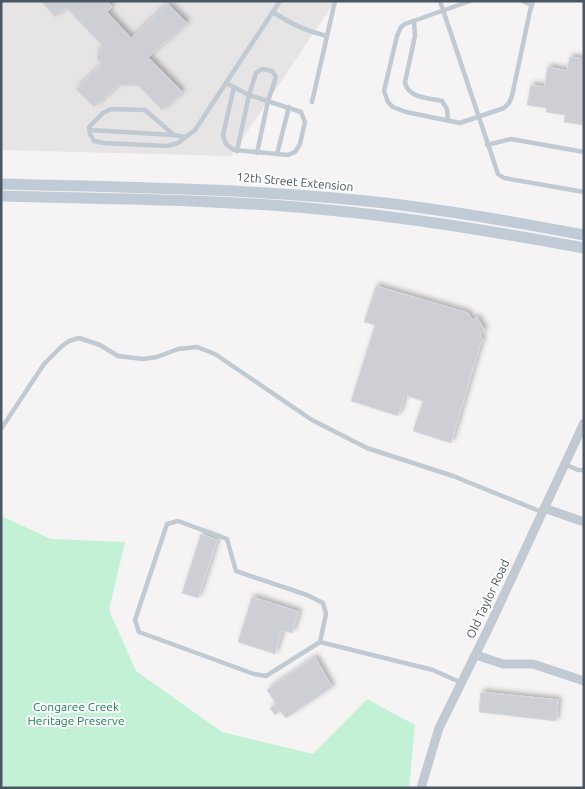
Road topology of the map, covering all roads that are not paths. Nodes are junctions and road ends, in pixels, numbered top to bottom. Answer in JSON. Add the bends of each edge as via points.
{"nodes":[{"id":1,"x":280,"y":1,"type":"edge"},
{"id":2,"x":335,"y":1,"type":"edge"},
{"id":3,"x":440,"y":1,"type":"edge"},
{"id":4,"x":470,"y":1,"type":"edge"},
{"id":5,"x":522,"y":1,"type":"edge"},
{"id":6,"x":533,"y":3,"type":"edge"},
{"id":7,"x":273,"y":12,"type":"junction"},
{"id":8,"x":443,"y":12,"type":"junction"},
{"id":9,"x":414,"y":21,"type":"junction"},
{"id":10,"x":327,"y":36,"type":"junction"},
{"id":11,"x":226,"y":84,"type":"junction"},
{"id":12,"x":234,"y":87,"type":"junction"},
{"id":13,"x":249,"y":95,"type":"junction"},
{"id":14,"x":268,"y":101,"type":"junction"},
{"id":15,"x":312,"y":102,"type":"dead end"},
{"id":16,"x":289,"y":107,"type":"junction"},
{"id":17,"x":478,"y":118,"type":"junction"},
{"id":18,"x":448,"y":121,"type":"junction"},
{"id":19,"x":89,"y":130,"type":"junction"},
{"id":20,"x":174,"y":135,"type":"junction"},
{"id":21,"x":185,"y":137,"type":"junction"},
{"id":22,"x":487,"y":145,"type":"junction"},
{"id":23,"x":236,"y":151,"type":"junction"},
{"id":24,"x":584,"y":152,"type":"edge"},
{"id":25,"x":257,"y":153,"type":"junction"},
{"id":26,"x":277,"y":154,"type":"junction"},
{"id":27,"x":1,"y":184,"type":"edge"},
{"id":28,"x":584,"y":192,"type":"edge"},
{"id":29,"x":1,"y":196,"type":"edge"},
{"id":30,"x":584,"y":236,"type":"edge"},
{"id":31,"x":584,"y":248,"type":"edge"},
{"id":32,"x":584,"y":423,"type":"edge"},
{"id":33,"x":1,"y":429,"type":"edge"},
{"id":34,"x":564,"y":464,"type":"junction"},
{"id":35,"x":584,"y":470,"type":"edge"},
{"id":36,"x":543,"y":510,"type":"junction"},
{"id":37,"x":584,"y":522,"type":"edge"},
{"id":38,"x":320,"y":642,"type":"junction"},
{"id":39,"x":476,"y":655,"type":"junction"},
{"id":40,"x":584,"y":681,"type":"edge"},
{"id":41,"x":462,"y":683,"type":"junction"},
{"id":42,"x":420,"y":788,"type":"edge"}],
"edges":[{"from":1,"to":7,"type":"lane"},
{"from":2,"to":10,"type":"lane"},
{"from":3,"to":8,"type":"lane"},
{"from":4,"to":8,"type":"lane"},
{"from":5,"to":6,"type":"lane"},
{"from":6,"to":17,"type":"lane","via":[[509,104]]},
{"from":7,"to":10,"type":"lane","via":[[297,27]]},
{"from":7,"to":11,"type":"lane"},
{"from":8,"to":9,"type":"lane"},
{"from":8,"to":17,"type":"lane"},
{"from":9,"to":18,"type":"lane","via":[[415,36],[406,87],[414,95],[442,101]]},
{"from":9,"to":18,"type":"lane","via":[[405,24],[397,36],[384,90],[386,97],[393,107],[400,110]]},
{"from":10,"to":15,"type":"lane"},
{"from":11,"to":12,"type":"lane"},
{"from":11,"to":21,"type":"lane","via":[[196,130]]},
{"from":12,"to":13,"type":"lane"},
{"from":12,"to":23,"type":"lane","via":[[223,135],[226,144]]},
{"from":13,"to":14,"type":"lane"},
{"from":13,"to":14,"type":"lane","via":[[256,73],[262,69],[272,71],[276,76]]},
{"from":13,"to":23,"type":"lane"},
{"from":14,"to":16,"type":"lane"},
{"from":14,"to":25,"type":"lane"},
{"from":16,"to":26,"type":"lane"},
{"from":16,"to":26,"type":"lane","via":[[301,112],[305,122],[300,144],[295,152]]},
{"from":17,"to":18,"type":"lane","via":[[460,123]]},
{"from":17,"to":22,"type":"lane"},
{"from":19,"to":20,"type":"lane"},
{"from":19,"to":20,"type":"lane","via":[[110,109],[145,110]]},
{"from":19,"to":21,"type":"lane","via":[[94,141],[104,143],[167,146]]},
{"from":20,"to":21,"type":"lane"},
{"from":22,"to":24,"type":"lane","via":[[511,138]]},
{"from":22,"to":28,"type":"lane","via":[[495,169],[504,178]]},
{"from":23,"to":25,"type":"lane"},
{"from":25,"to":26,"type":"lane"},
{"from":27,"to":30,"type":"main road","name":"12th Street Extension","via":[[213,190],[320,197],[459,213]]},
{"from":29,"to":31,"type":"main road","name":"12th Street Extension","via":[[317,209],[462,226]]},
{"from":32,"to":34,"type":"street","name":"Old Taylor Road"},
{"from":33,"to":36,"type":"lane","via":[[44,364],[69,342],[79,338],[118,356],[143,360],[178,349],[197,347],[215,354],[312,420],[367,448]]},
{"from":34,"to":35,"type":"lane"},
{"from":34,"to":36,"type":"street","name":"Old Taylor Road"},
{"from":36,"to":37,"type":"street"},
{"from":36,"to":39,"type":"street","name":"Old Taylor Road"},
{"from":38,"to":38,"type":"lane","via":[[266,676],[139,632],[135,620],[167,524],[178,521],[227,539],[236,571],[323,603],[326,614]]},
{"from":38,"to":41,"type":"lane","via":[[433,670]]},
{"from":39,"to":40,"type":"street","via":[[503,664],[533,664]]},
{"from":39,"to":41,"type":"street","name":"Old Taylor Road"},
{"from":41,"to":42,"type":"street","name":"Old Taylor Road","via":[[440,728]]}]}
